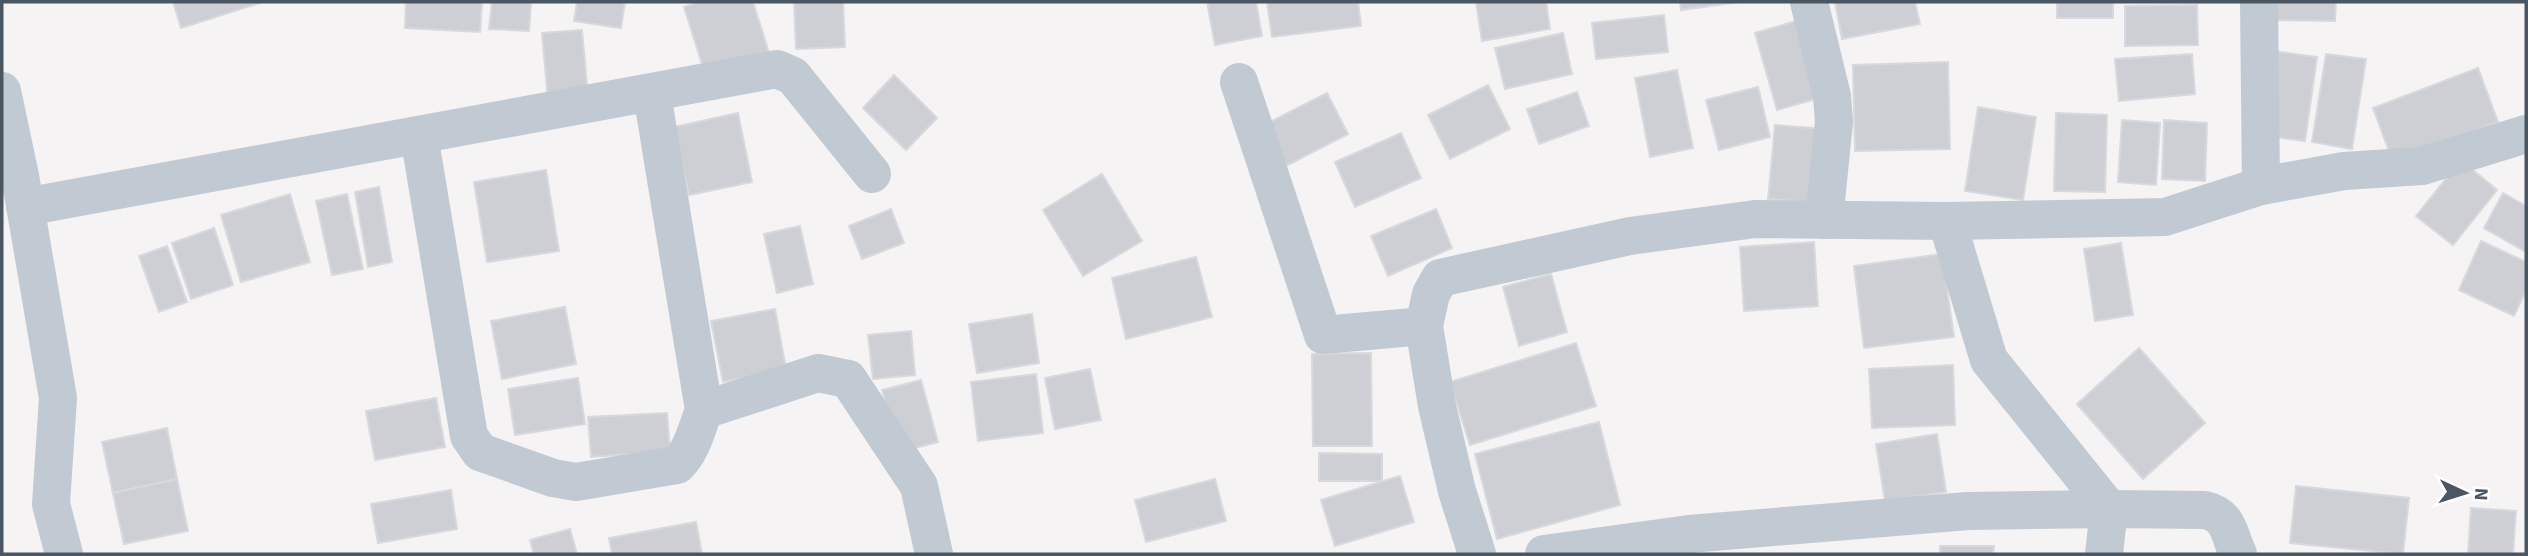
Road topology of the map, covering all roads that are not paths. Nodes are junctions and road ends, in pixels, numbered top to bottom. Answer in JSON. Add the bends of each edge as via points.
{"nodes":[{"id":1,"x":1809,"y":2,"type":"edge"},
{"id":2,"x":2259,"y":2,"type":"edge"},
{"id":3,"x":1239,"y":82,"type":"dead end"},
{"id":4,"x":2,"y":91,"type":"edge"},
{"id":5,"x":652,"y":94,"type":"junction"},
{"id":6,"x":2526,"y":134,"type":"edge"},
{"id":7,"x":419,"y":135,"type":"junction"},
{"id":8,"x":872,"y":174,"type":"dead end"},
{"id":9,"x":2261,"y":186,"type":"junction"},
{"id":10,"x":25,"y":207,"type":"junction"},
{"id":11,"x":1825,"y":220,"type":"junction"},
{"id":12,"x":1947,"y":221,"type":"junction"},
{"id":13,"x":1424,"y":326,"type":"junction"},
{"id":14,"x":704,"y":410,"type":"junction"},
{"id":15,"x":2109,"y":509,"type":"junction"},
{"id":16,"x":1645,"y":546,"type":"edge"},
{"id":17,"x":64,"y":554,"type":"edge"},
{"id":18,"x":934,"y":554,"type":"edge"},
{"id":19,"x":1477,"y":554,"type":"edge"},
{"id":20,"x":1544,"y":554,"type":"edge"},
{"id":21,"x":2104,"y":554,"type":"edge"},
{"id":22,"x":2238,"y":554,"type":"edge"}],
"edges":[{"from":1,"to":11,"type":"street","via":[[1834,122]]},
{"from":2,"to":9,"type":"street"},
{"from":3,"to":13,"type":"street","via":[[1323,335]]},
{"from":4,"to":10,"type":"street"},
{"from":5,"to":7,"type":"street"},
{"from":5,"to":8,"type":"street","via":[[777,69],[793,76]]},
{"from":5,"to":14,"type":"street"},
{"from":6,"to":9,"type":"street","via":[[2422,166],[2344,171]]},
{"from":7,"to":10,"type":"street"},
{"from":7,"to":14,"type":"street","via":[[470,436],[480,452],[576,482],[677,465],[684,459]]},
{"from":9,"to":12,"type":"street","via":[[2165,217]]},
{"from":10,"to":17,"type":"street","via":[[58,398],[51,504]]},
{"from":11,"to":12,"type":"street"},
{"from":11,"to":13,"type":"street","via":[[1755,219],[1630,236],[1440,278]]},
{"from":12,"to":15,"type":"street","via":[[1989,360]]},
{"from":13,"to":19,"type":"street","via":[[1457,491]]},
{"from":14,"to":18,"type":"street","via":[[818,373],[848,379],[919,486]]},
{"from":15,"to":16,"type":"street","via":[[1968,512]]},
{"from":15,"to":21,"type":"street"},
{"from":15,"to":22,"type":"street","via":[[2213,512],[2223,517]]},
{"from":16,"to":20,"type":"street"}]}
